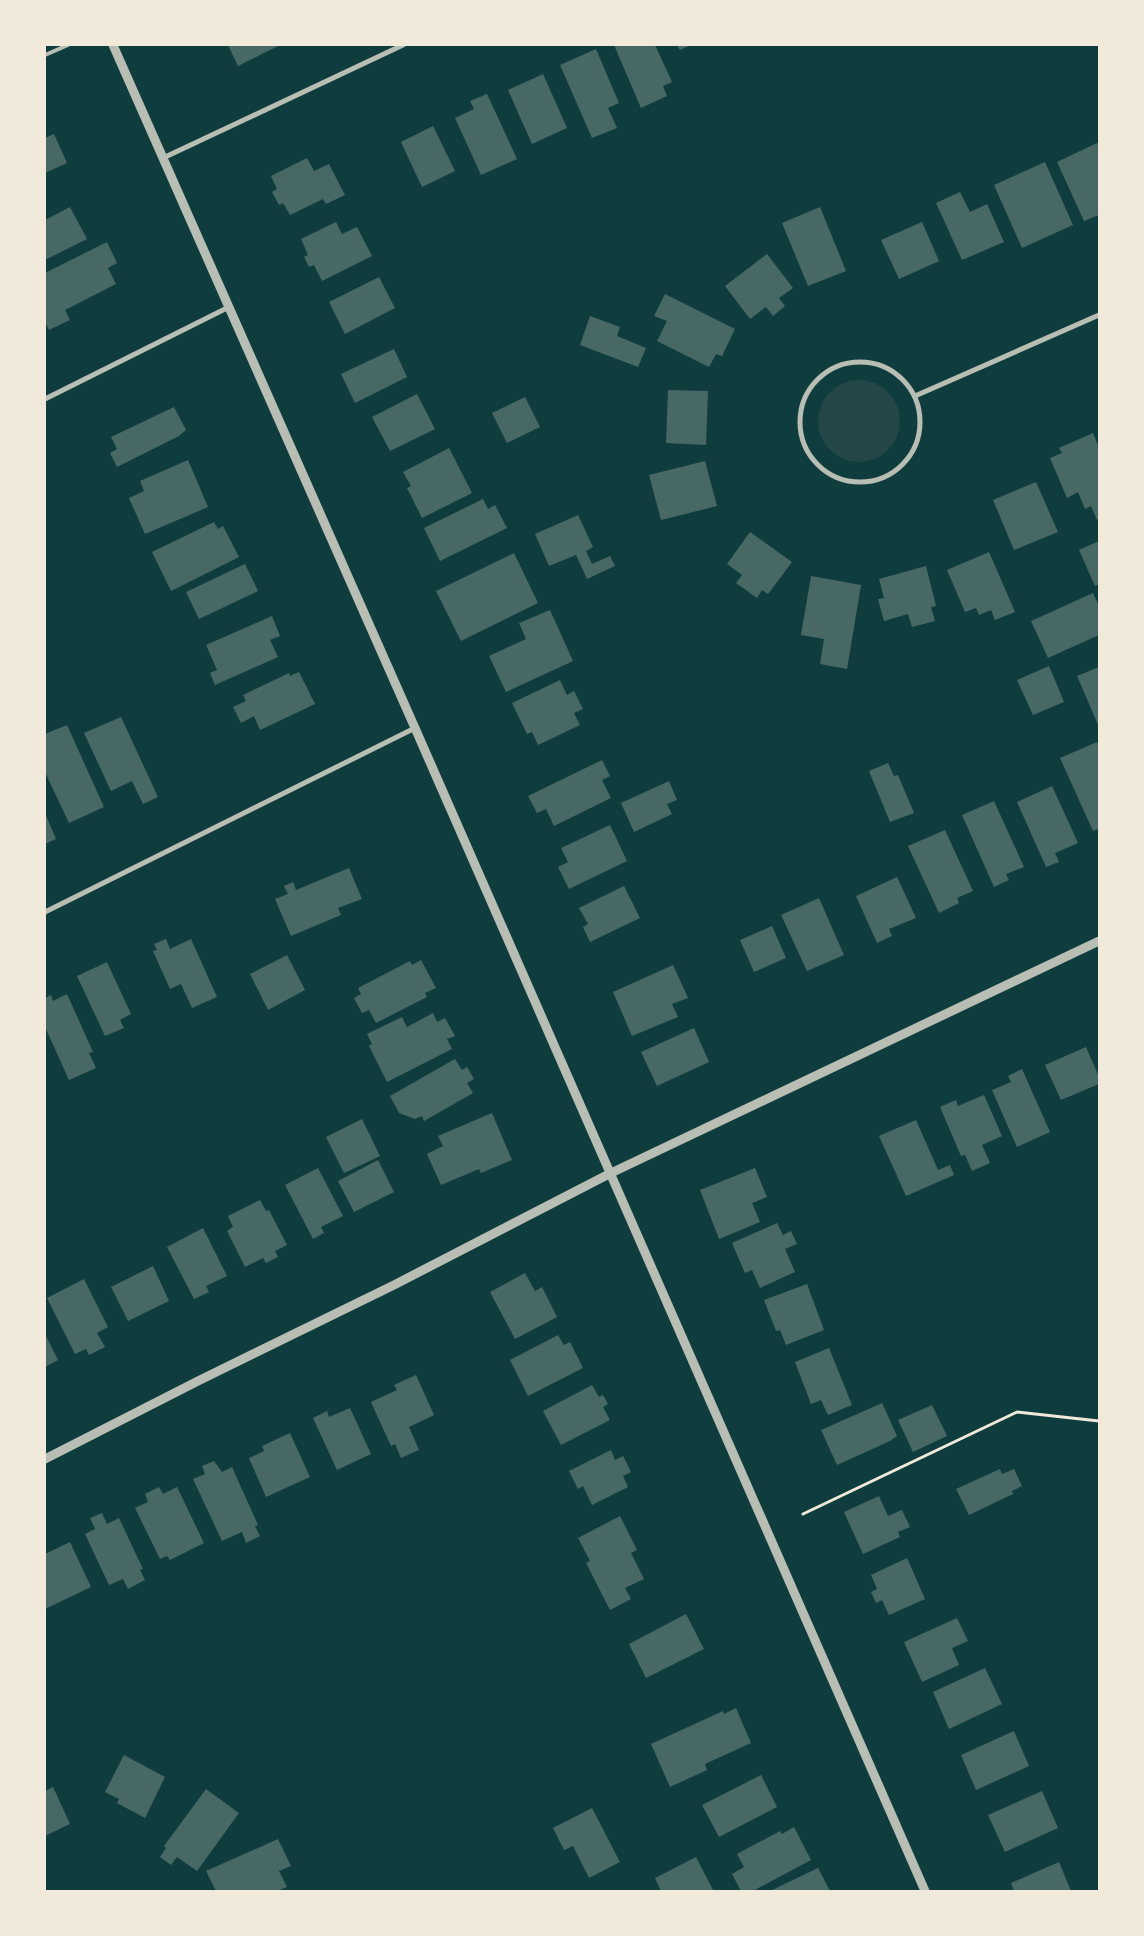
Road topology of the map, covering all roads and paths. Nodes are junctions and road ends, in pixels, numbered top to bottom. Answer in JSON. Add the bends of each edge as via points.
{"nodes":[{"id":1,"x":68,"y":45,"type":"edge"},
{"id":2,"x":113,"y":45,"type":"edge"},
{"id":3,"x":403,"y":45,"type":"edge"},
{"id":4,"x":45,"y":55,"type":"edge"},
{"id":5,"x":163,"y":158,"type":"junction"},
{"id":6,"x":229,"y":307,"type":"junction"},
{"id":7,"x":1099,"y":315,"type":"edge"},
{"id":8,"x":915,"y":396,"type":"junction"},
{"id":9,"x":45,"y":399,"type":"edge"},
{"id":10,"x":415,"y":728,"type":"junction"},
{"id":11,"x":45,"y":912,"type":"edge"},
{"id":12,"x":1099,"y":941,"type":"edge"},
{"id":13,"x":611,"y":1174,"type":"junction"},
{"id":14,"x":1099,"y":1421,"type":"edge"},
{"id":15,"x":45,"y":1459,"type":"edge"},
{"id":16,"x":803,"y":1514,"type":"dead end"},
{"id":17,"x":925,"y":1891,"type":"edge"}],
"edges":[{"from":1,"to":4,"type":"lane"},
{"from":2,"to":5,"type":"street"},
{"from":3,"to":5,"type":"street"},
{"from":5,"to":6,"type":"street"},
{"from":6,"to":9,"type":"street"},
{"from":6,"to":10,"type":"street"},
{"from":7,"to":8,"type":"street"},
{"from":8,"to":8,"type":"street","via":[[904,380],[890,369],[872,362],[854,361],[836,366],[820,376],[808,391],[801,408],[804,445],[814,462],[829,474],[847,481],[866,482],[885,477],[914,452],[920,434],[921,414]]},
{"from":10,"to":11,"type":"street"},
{"from":10,"to":13,"type":"street"},
{"from":12,"to":13,"type":"street"},
{"from":13,"to":15,"type":"street"},
{"from":13,"to":17,"type":"street"},
{"from":14,"to":16,"type":"path","via":[[1017,1412]]}]}
